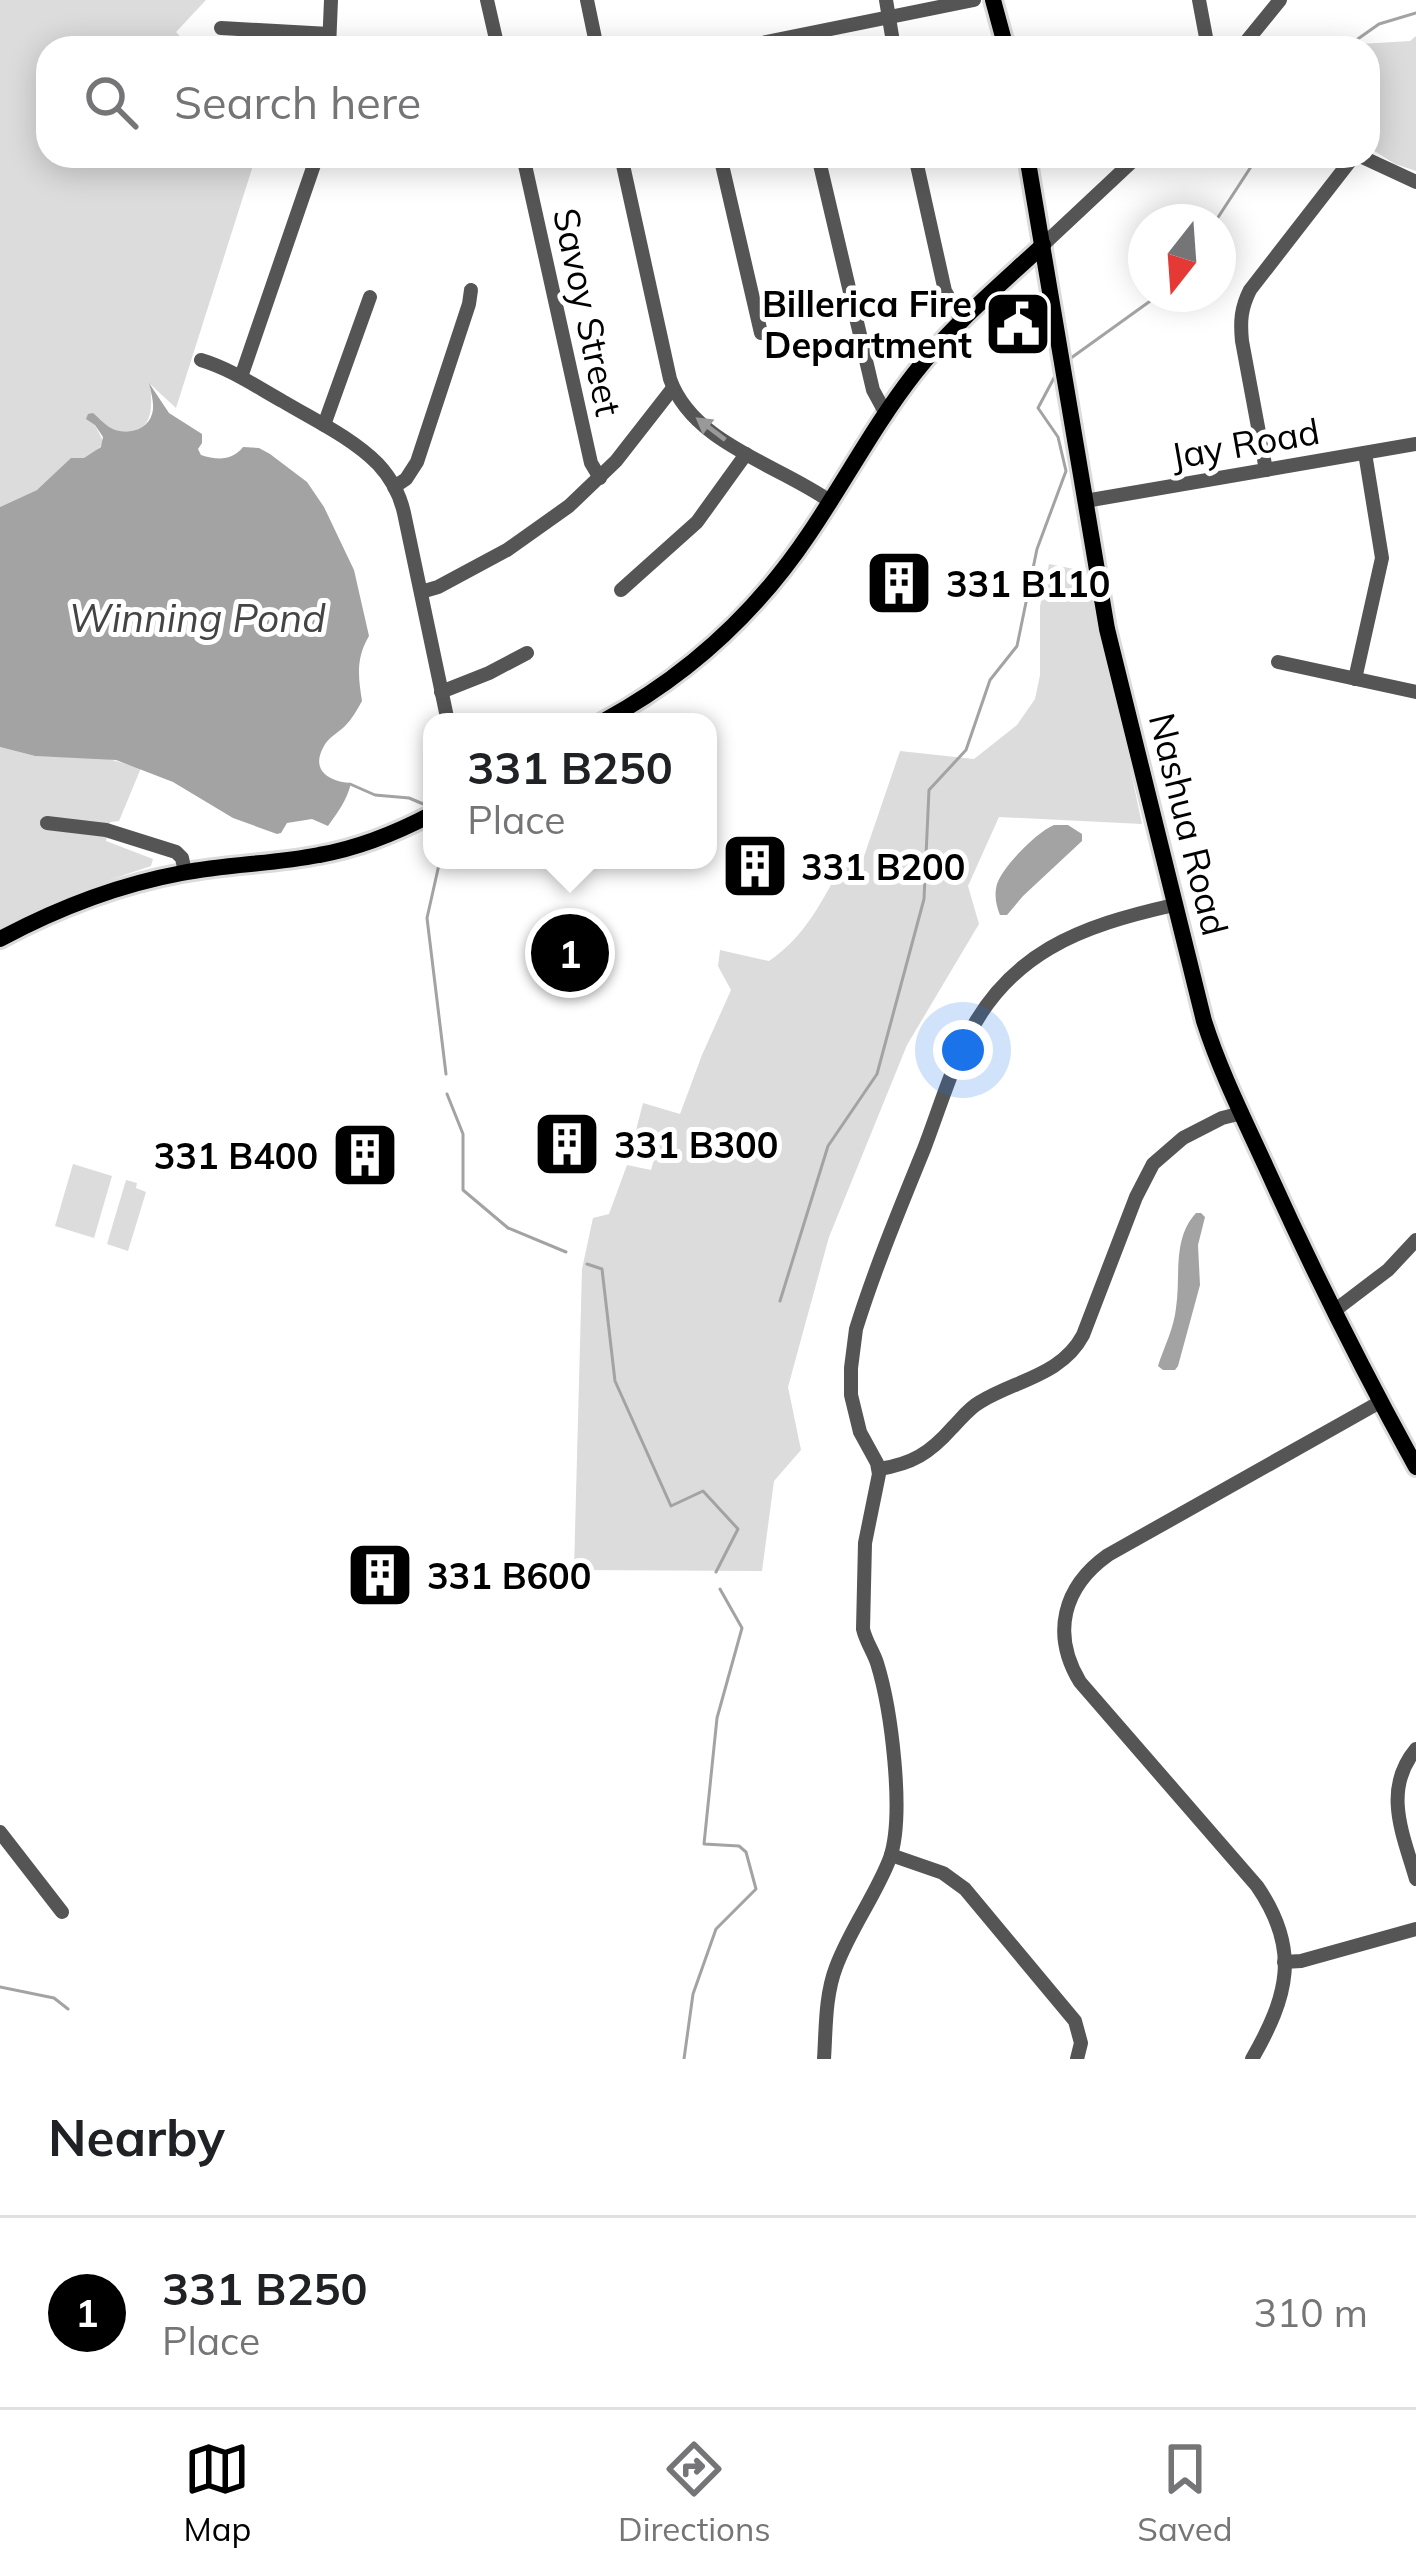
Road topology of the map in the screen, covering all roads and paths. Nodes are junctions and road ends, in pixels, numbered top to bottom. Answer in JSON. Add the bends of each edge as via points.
{"nodes":[{"id":1,"x":331,"y":0,"type":"edge"},
{"id":2,"x":487,"y":0,"type":"edge"},
{"id":3,"x":586,"y":0,"type":"edge"},
{"id":4,"x":886,"y":0,"type":"edge"},
{"id":5,"x":974,"y":0,"type":"edge"},
{"id":6,"x":993,"y":0,"type":"edge"},
{"id":7,"x":1199,"y":0,"type":"edge"},
{"id":8,"x":1280,"y":0,"type":"edge"},
{"id":9,"x":891,"y":18,"type":"junction"},
{"id":10,"x":221,"y":28,"type":"dead end"},
{"id":11,"x":287,"y":36,"type":"edge"},
{"id":12,"x":329,"y":36,"type":"edge"},
{"id":13,"x":495,"y":36,"type":"edge"},
{"id":14,"x":594,"y":36,"type":"edge"},
{"id":15,"x":799,"y":36,"type":"edge"},
{"id":16,"x":893,"y":36,"type":"edge"},
{"id":17,"x":1003,"y":36,"type":"edge"},
{"id":18,"x":1206,"y":36,"type":"edge"},
{"id":19,"x":1251,"y":36,"type":"edge"},
{"id":20,"x":1380,"y":166,"type":"edge"},
{"id":21,"x":313,"y":168,"type":"edge"},
{"id":22,"x":526,"y":168,"type":"edge"},
{"id":23,"x":624,"y":168,"type":"edge"},
{"id":24,"x":723,"y":168,"type":"edge"},
{"id":25,"x":821,"y":168,"type":"edge"},
{"id":26,"x":918,"y":168,"type":"edge"},
{"id":27,"x":1029,"y":168,"type":"edge"},
{"id":28,"x":1125,"y":168,"type":"edge"},
{"id":29,"x":1347,"y":168,"type":"edge"},
{"id":30,"x":1416,"y":182,"type":"edge"},
{"id":31,"x":1043,"y":245,"type":"junction"},
{"id":32,"x":1008,"y":278,"type":"junction"},
{"id":33,"x":1050,"y":288,"type":"junction"},
{"id":34,"x":471,"y":290,"type":"dead end"},
{"id":35,"x":370,"y":297,"type":"dead end"},
{"id":36,"x":962,"y":321,"type":"junction"},
{"id":37,"x":761,"y":333,"type":"dead end"},
{"id":38,"x":201,"y":360,"type":"dead end"},
{"id":39,"x":241,"y":377,"type":"junction"},
{"id":40,"x":673,"y":388,"type":"junction"},
{"id":41,"x":886,"y":414,"type":"junction"},
{"id":42,"x":323,"y":424,"type":"junction"},
{"id":43,"x":1416,"y":444,"type":"edge"},
{"id":44,"x":1365,"y":453,"type":"junction"},
{"id":45,"x":746,"y":454,"type":"junction"},
{"id":46,"x":1266,"y":470,"type":"junction"},
{"id":47,"x":600,"y":478,"type":"junction"},
{"id":48,"x":394,"y":487,"type":"junction"},
{"id":49,"x":1085,"y":501,"type":"junction"},
{"id":50,"x":831,"y":502,"type":"junction"},
{"id":51,"x":621,"y":590,"type":"dead end"},
{"id":52,"x":421,"y":592,"type":"junction"},
{"id":53,"x":527,"y":653,"type":"dead end"},
{"id":54,"x":1278,"y":662,"type":"dead end"},
{"id":55,"x":1355,"y":679,"type":"junction"},
{"id":56,"x":442,"y":692,"type":"junction"},
{"id":57,"x":1416,"y":692,"type":"edge"},
{"id":58,"x":446,"y":713,"type":"edge"},
{"id":59,"x":617,"y":713,"type":"edge"},
{"id":60,"x":423,"y":818,"type":"edge"},
{"id":61,"x":47,"y":823,"type":"dead end"},
{"id":62,"x":185,"y":872,"type":"junction"},
{"id":63,"x":1174,"y":905,"type":"junction"},
{"id":64,"x":0,"y":939,"type":"edge"},
{"id":65,"x":1242,"y":1113,"type":"junction"},
{"id":66,"x":1416,"y":1240,"type":"edge"},
{"id":67,"x":1334,"y":1311,"type":"junction"},
{"id":68,"x":1380,"y":1402,"type":"junction"},
{"id":69,"x":1416,"y":1467,"type":"edge"},
{"id":70,"x":879,"y":1468,"type":"junction"},
{"id":71,"x":1416,"y":1749,"type":"edge"},
{"id":72,"x":0,"y":1832,"type":"edge"},
{"id":73,"x":891,"y":1856,"type":"junction"},
{"id":74,"x":1416,"y":1879,"type":"edge"},
{"id":75,"x":62,"y":1912,"type":"dead end"},
{"id":76,"x":1416,"y":1929,"type":"edge"},
{"id":77,"x":1284,"y":1962,"type":"junction"},
{"id":78,"x":824,"y":2059,"type":"edge"},
{"id":79,"x":1077,"y":2059,"type":"edge"},
{"id":80,"x":1252,"y":2059,"type":"edge"}],
"edges":[{"from":1,"to":12,"type":"street"},
{"from":2,"to":13,"type":"street"},
{"from":3,"to":14,"type":"street"},
{"from":4,"to":9,"type":"street"},
{"from":5,"to":9,"type":"street"},
{"from":6,"to":17,"type":"main road"},
{"from":7,"to":18,"type":"street"},
{"from":8,"to":19,"type":"street"},
{"from":9,"to":15,"type":"street"},
{"from":9,"to":16,"type":"street"},
{"from":10,"to":11,"type":"street"},
{"from":20,"to":30,"type":"street"},
{"from":21,"to":39,"type":"street"},
{"from":22,"to":47,"type":"street","name":"Savoy Street"},
{"from":23,"to":40,"type":"street"},
{"from":24,"to":37,"type":"street"},
{"from":25,"to":41,"type":"street","via":[[873,390]]},
{"from":26,"to":36,"type":"street","via":[[945,291]]},
{"from":27,"to":31,"type":"main road","name":"Nashua Road"},
{"from":28,"to":31,"type":"street"},
{"from":29,"to":46,"type":"street","via":[[1244,303],[1242,341]]},
{"from":31,"to":32,"type":"main road"},
{"from":31,"to":33,"type":"main road","name":"Nashua Road"},
{"from":32,"to":33,"type":"main road","via":[[1026,274]]},
{"from":32,"to":36,"type":"main road"},
{"from":33,"to":49,"type":"main road","name":"Nashua Road"},
{"from":34,"to":48,"type":"street","via":[[417,462]]},
{"from":35,"to":42,"type":"street"},
{"from":36,"to":41,"type":"main road"},
{"from":38,"to":39,"type":"street"},
{"from":39,"to":42,"type":"street"},
{"from":45,"to":40,"type":"street","one_way":true,"via":[[693,416]]},
{"from":40,"to":47,"type":"street"},
{"from":41,"to":50,"type":"main road"},
{"from":42,"to":48,"type":"street"},
{"from":43,"to":44,"type":"street","name":"Jay Road"},
{"from":44,"to":46,"type":"street","name":"Jay Road"},
{"from":44,"to":55,"type":"street","via":[[1382,558]]},
{"from":45,"to":50,"type":"street"},
{"from":45,"to":51,"type":"street","via":[[697,522]]},
{"from":46,"to":49,"type":"street","name":"Jay Road"},
{"from":47,"to":52,"type":"street","via":[[507,550]]},
{"from":48,"to":52,"type":"street"},
{"from":49,"to":63,"type":"main road","name":"Nashua Road"},
{"from":50,"to":59,"type":"main road","via":[[771,586],[722,636]]},
{"from":52,"to":56,"type":"street"},
{"from":53,"to":56,"type":"street"},
{"from":54,"to":55,"type":"street"},
{"from":55,"to":57,"type":"street"},
{"from":56,"to":58,"type":"street"},
{"from":60,"to":62,"type":"main road","via":[[334,852]]},
{"from":61,"to":62,"type":"street","via":[[106,830],[176,852]]},
{"from":62,"to":64,"type":"main road","via":[[98,895]]},
{"from":63,"to":65,"type":"main road","name":"Nashua Road","via":[[1210,1041]]},
{"from":63,"to":70,"type":"street","via":[[1057,943],[1005,983],[970,1031],[856,1329],[851,1395]]},
{"from":65,"to":67,"type":"main road","name":"Nashua Road"},
{"from":65,"to":70,"type":"street","via":[[1183,1138],[1154,1165],[1083,1335],[1064,1361],[976,1404],[924,1456]]},
{"from":66,"to":67,"type":"street"},
{"from":67,"to":68,"type":"main road","name":"Nashua Road"},
{"from":68,"to":69,"type":"main road","name":"Nashua Road"},
{"from":68,"to":77,"type":"street","via":[[1108,1555],[1080,1581],[1065,1620],[1066,1652],[1079,1682],[1257,1886],[1278,1926]]},
{"from":70,"to":73,"type":"street","via":[[865,1543],[863,1629],[878,1667],[897,1789]]},
{"from":71,"to":74,"type":"street","via":[[1396,1798]]},
{"from":72,"to":75,"type":"street"},
{"from":73,"to":78,"type":"street","via":[[837,1965]]},
{"from":73,"to":79,"type":"street","via":[[965,1889],[1076,2020]]},
{"from":76,"to":77,"type":"street"},
{"from":77,"to":80,"type":"street","via":[[1279,2006]]}]}
